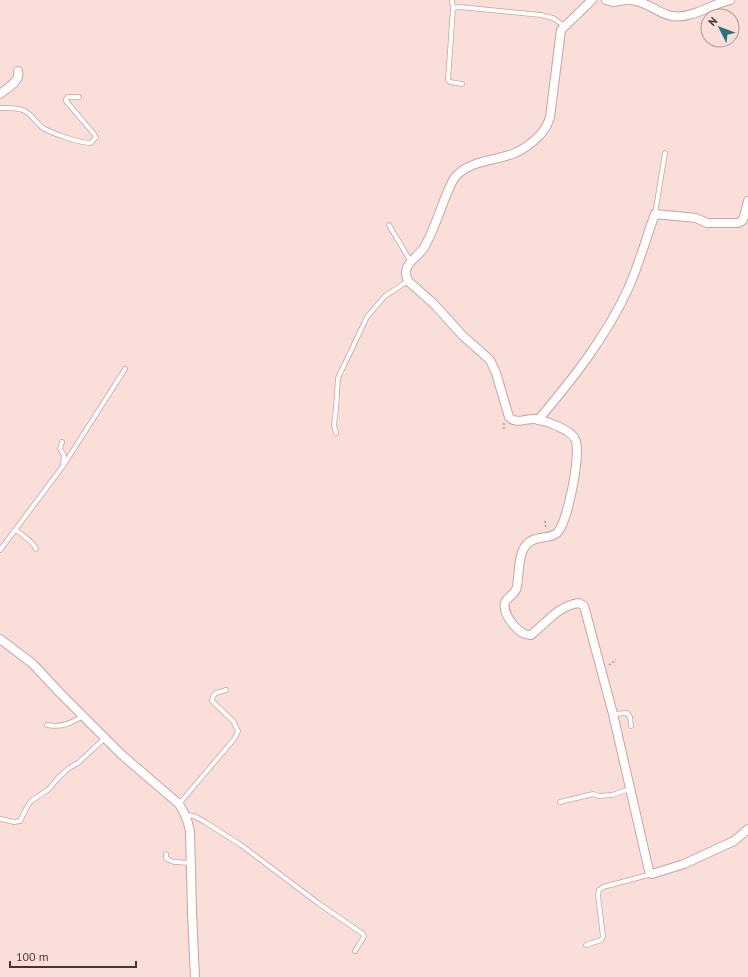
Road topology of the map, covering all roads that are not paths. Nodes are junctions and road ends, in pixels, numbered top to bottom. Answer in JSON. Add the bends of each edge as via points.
{"nodes":[{"id":1,"x":452,"y":0,"type":"edge"},
{"id":2,"x":592,"y":0,"type":"edge"},
{"id":3,"x":606,"y":0,"type":"edge"},
{"id":4,"x":627,"y":0,"type":"edge"},
{"id":5,"x":632,"y":0,"type":"edge"},
{"id":6,"x":730,"y":0,"type":"edge"},
{"id":7,"x":453,"y":8,"type":"junction"},
{"id":8,"x":564,"y":26,"type":"junction"},
{"id":9,"x":18,"y":70,"type":"dead end"},
{"id":10,"x":462,"y":84,"type":"dead end"},
{"id":11,"x":0,"y":94,"type":"edge"},
{"id":12,"x":79,"y":97,"type":"dead end"},
{"id":13,"x":0,"y":108,"type":"edge"},
{"id":14,"x":665,"y":152,"type":"dead end"},
{"id":15,"x":748,"y":201,"type":"edge"},
{"id":16,"x":655,"y":214,"type":"junction"},
{"id":17,"x":389,"y":225,"type":"dead end"},
{"id":18,"x":411,"y":262,"type":"junction"},
{"id":19,"x":408,"y":281,"type":"junction"},
{"id":20,"x":125,"y":369,"type":"dead end"},
{"id":21,"x":538,"y":420,"type":"junction"},
{"id":22,"x":336,"y":433,"type":"dead end"},
{"id":23,"x":62,"y":442,"type":"dead end"},
{"id":24,"x":63,"y":466,"type":"junction"},
{"id":25,"x":16,"y":530,"type":"junction"},
{"id":26,"x":36,"y":549,"type":"dead end"},
{"id":27,"x":0,"y":550,"type":"edge"},
{"id":28,"x":0,"y":639,"type":"edge"},
{"id":29,"x":226,"y":690,"type":"dead end"},
{"id":30,"x":613,"y":714,"type":"junction"},
{"id":31,"x":83,"y":716,"type":"junction"},
{"id":32,"x":47,"y":725,"type":"dead end"},
{"id":33,"x":631,"y":726,"type":"dead end"},
{"id":34,"x":106,"y":738,"type":"junction"},
{"id":35,"x":630,"y":789,"type":"junction"},
{"id":36,"x":560,"y":802,"type":"dead end"},
{"id":37,"x":179,"y":804,"type":"junction"},
{"id":38,"x":186,"y":814,"type":"junction"},
{"id":39,"x":1,"y":819,"type":"dead end"},
{"id":40,"x":748,"y":829,"type":"edge"},
{"id":41,"x":166,"y":854,"type":"dead end"},
{"id":42,"x":191,"y":863,"type":"junction"},
{"id":43,"x":652,"y":874,"type":"junction"},
{"id":44,"x":586,"y":945,"type":"dead end"},
{"id":45,"x":355,"y":951,"type":"dead end"},
{"id":46,"x":195,"y":977,"type":"edge"}],
"edges":[{"from":1,"to":7,"type":"lane"},
{"from":2,"to":8,"type":"street"},
{"from":3,"to":4,"type":"street"},
{"from":5,"to":6,"type":"street","via":[[646,3],[671,16],[701,11]]},
{"from":7,"to":8,"type":"lane","via":[[541,15],[553,18]]},
{"from":7,"to":10,"type":"lane","via":[[448,80]]},
{"from":8,"to":18,"type":"street","via":[[561,30],[550,117],[546,129],[517,152],[481,162],[456,176],[424,247]]},
{"from":9,"to":11,"type":"street","via":[[18,79]]},
{"from":12,"to":13,"type":"lane","via":[[68,96],[66,102],[96,137],[90,143],[73,140],[42,127],[24,110]]},
{"from":14,"to":16,"type":"lane"},
{"from":15,"to":16,"type":"street","via":[[744,217],[738,223],[707,223],[696,218]]},
{"from":16,"to":21,"type":"street","via":[[628,289],[607,327],[576,375]]},
{"from":17,"to":18,"type":"lane"},
{"from":18,"to":19,"type":"street","via":[[406,269]]},
{"from":19,"to":21,"type":"street","via":[[490,360],[509,417],[516,421]]},
{"from":19,"to":22,"type":"lane","via":[[385,296],[367,317],[338,378],[334,425]]},
{"from":20,"to":24,"type":"lane"},
{"from":21,"to":30,"type":"street","via":[[558,426],[572,434],[578,447],[577,471],[559,530],[552,536],[536,539],[525,547],[521,555],[517,588],[506,600],[505,610],[515,627],[522,633],[532,635],[563,608],[582,603]]},
{"from":23,"to":24,"type":"lane","via":[[60,449],[64,455]]},
{"from":24,"to":25,"type":"lane"},
{"from":25,"to":26,"type":"lane","via":[[29,539]]},
{"from":25,"to":27,"type":"lane"},
{"from":28,"to":31,"type":"street","via":[[33,664]]},
{"from":29,"to":37,"type":"lane","via":[[216,693],[212,701],[234,721],[238,731],[235,738]]},
{"from":30,"to":33,"type":"lane","via":[[627,713]]},
{"from":30,"to":35,"type":"street"},
{"from":31,"to":32,"type":"lane","via":[[62,726]]},
{"from":31,"to":34,"type":"street"},
{"from":34,"to":37,"type":"street"},
{"from":34,"to":39,"type":"lane","via":[[63,773],[49,789],[31,801],[20,821]]},
{"from":35,"to":36,"type":"lane","via":[[612,795],[593,794]]},
{"from":35,"to":43,"type":"street","via":[[645,859]]},
{"from":37,"to":38,"type":"street"},
{"from":38,"to":42,"type":"street","via":[[190,831]]},
{"from":38,"to":45,"type":"lane","via":[[205,822],[241,845],[363,934],[364,937]]},
{"from":40,"to":43,"type":"street","via":[[734,840],[691,861]]},
{"from":41,"to":42,"type":"lane","via":[[169,860]]},
{"from":42,"to":46,"type":"street"},
{"from":43,"to":44,"type":"lane","via":[[599,890],[603,937]]}]}
